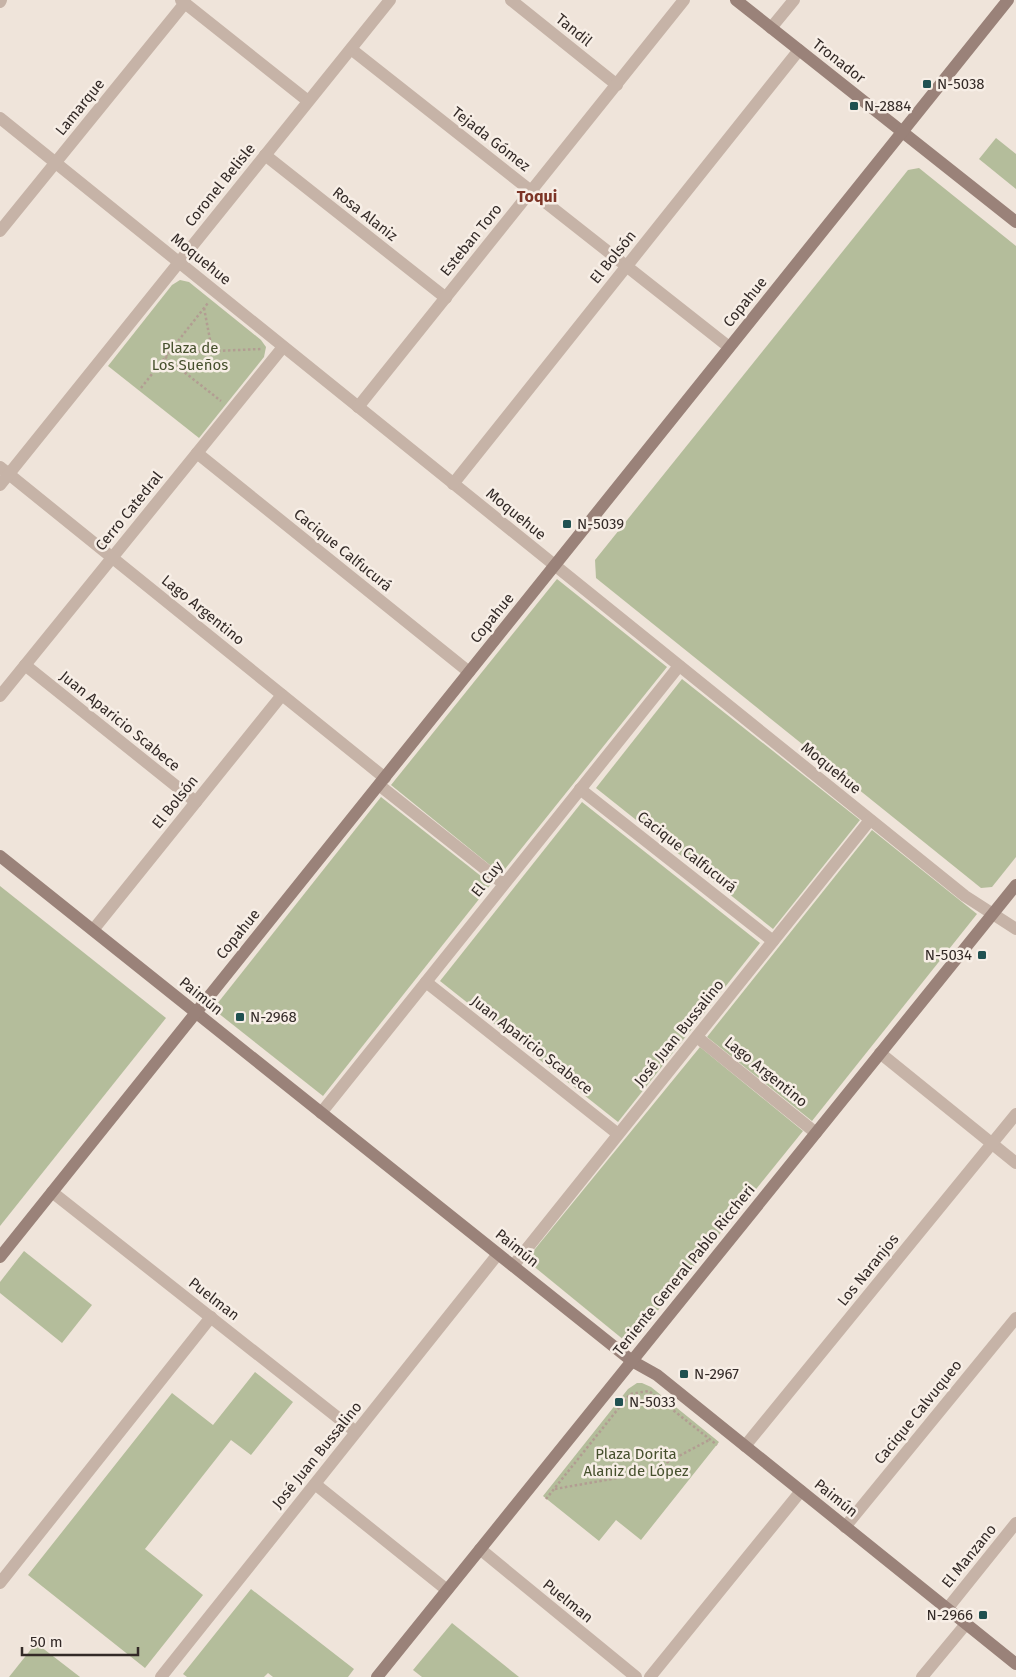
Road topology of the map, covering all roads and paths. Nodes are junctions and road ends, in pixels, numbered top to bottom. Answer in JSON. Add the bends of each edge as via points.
{"nodes":[{"id":1,"x":390,"y":0,"type":"edge"},
{"id":2,"x":510,"y":0,"type":"edge"},
{"id":3,"x":684,"y":0,"type":"edge"},
{"id":4,"x":736,"y":0,"type":"edge"},
{"id":5,"x":794,"y":0,"type":"edge"},
{"id":6,"x":1008,"y":0,"type":"edge"},
{"id":7,"x":183,"y":2,"type":"edge"},
{"id":8,"x":772,"y":28,"type":"junction"},
{"id":9,"x":351,"y":49,"type":"junction"},
{"id":10,"x":799,"y":50,"type":"junction"},
{"id":11,"x":617,"y":85,"type":"junction"},
{"id":12,"x":308,"y":101,"type":"junction"},
{"id":13,"x":0,"y":118,"type":"edge"},
{"id":14,"x":902,"y":132,"type":"junction"},
{"id":15,"x":265,"y":155,"type":"junction"},
{"id":16,"x":56,"y":163,"type":"junction"},
{"id":17,"x":531,"y":191,"type":"junction"},
{"id":18,"x":1016,"y":222,"type":"edge"},
{"id":19,"x":0,"y":232,"type":"edge"},
{"id":20,"x":179,"y":262,"type":"junction"},
{"id":21,"x":626,"y":266,"type":"junction"},
{"id":22,"x":446,"y":298,"type":"junction"},
{"id":23,"x":208,"y":303,"type":"dead end"},
{"id":24,"x":204,"y":308,"type":"junction"},
{"id":25,"x":260,"y":345,"type":"dead end"},
{"id":26,"x":283,"y":347,"type":"junction"},
{"id":27,"x":730,"y":347,"type":"junction"},
{"id":28,"x":261,"y":349,"type":"junction"},
{"id":29,"x":212,"y":351,"type":"junction"},
{"id":30,"x":168,"y":353,"type":"junction"},
{"id":31,"x":261,"y":353,"type":"dead end"},
{"id":32,"x":165,"y":357,"type":"junction"},
{"id":33,"x":141,"y":388,"type":"dead end"},
{"id":34,"x":223,"y":403,"type":"dead end"},
{"id":35,"x":358,"y":408,"type":"junction"},
{"id":36,"x":197,"y":453,"type":"junction"},
{"id":37,"x":4,"y":471,"type":"edge"},
{"id":38,"x":453,"y":484,"type":"junction"},
{"id":39,"x":0,"y":485,"type":"edge"},
{"id":40,"x":112,"y":558,"type":"junction"},
{"id":41,"x":554,"y":566,"type":"junction"},
{"id":42,"x":25,"y":665,"type":"junction"},
{"id":43,"x":679,"y":666,"type":"junction"},
{"id":44,"x":469,"y":672,"type":"junction"},
{"id":45,"x":282,"y":695,"type":"junction"},
{"id":46,"x":0,"y":696,"type":"edge"},
{"id":47,"x":382,"y":781,"type":"junction"},
{"id":48,"x":580,"y":789,"type":"junction"},
{"id":49,"x":196,"y":802,"type":"junction"},
{"id":50,"x":870,"y":820,"type":"junction"},
{"id":51,"x":0,"y":856,"type":"edge"},
{"id":52,"x":504,"y":884,"type":"junction"},
{"id":53,"x":1016,"y":884,"type":"edge"},
{"id":54,"x":992,"y":914,"type":"junction"},
{"id":55,"x":1016,"y":929,"type":"edge"},
{"id":56,"x":93,"y":930,"type":"junction"},
{"id":57,"x":773,"y":941,"type":"junction"},
{"id":58,"x":426,"y":982,"type":"junction"},
{"id":59,"x":196,"y":1013,"type":"junction"},
{"id":60,"x":697,"y":1037,"type":"junction"},
{"id":61,"x":880,"y":1053,"type":"junction"},
{"id":62,"x":321,"y":1113,"type":"junction"},
{"id":63,"x":1016,"y":1114,"type":"edge"},
{"id":64,"x":816,"y":1133,"type":"junction"},
{"id":65,"x":618,"y":1134,"type":"junction"},
{"id":66,"x":992,"y":1143,"type":"junction"},
{"id":67,"x":1016,"y":1163,"type":"edge"},
{"id":68,"x":52,"y":1192,"type":"junction"},
{"id":69,"x":498,"y":1254,"type":"junction"},
{"id":70,"x":0,"y":1257,"type":"edge"},
{"id":71,"x":513,"y":1266,"type":"junction"},
{"id":72,"x":211,"y":1317,"type":"junction"},
{"id":73,"x":1016,"y":1318,"type":"edge"},
{"id":74,"x":632,"y":1361,"type":"junction"},
{"id":75,"x":356,"y":1432,"type":"junction"},
{"id":76,"x":709,"y":1440,"type":"junction"},
{"id":77,"x":717,"y":1445,"type":"dead end"},
{"id":78,"x":746,"y":1446,"type":"junction"},
{"id":79,"x":315,"y":1484,"type":"junction"},
{"id":80,"x":554,"y":1489,"type":"junction"},
{"id":81,"x":801,"y":1491,"type":"junction"},
{"id":82,"x":546,"y":1498,"type":"dead end"},
{"id":83,"x":1016,"y":1523,"type":"edge"},
{"id":84,"x":845,"y":1527,"type":"junction"},
{"id":85,"x":480,"y":1549,"type":"junction"},
{"id":86,"x":0,"y":1582,"type":"edge"},
{"id":87,"x":447,"y":1590,"type":"junction"},
{"id":88,"x":947,"y":1609,"type":"junction"},
{"id":89,"x":966,"y":1624,"type":"junction"},
{"id":90,"x":1016,"y":1664,"type":"edge"},
{"id":91,"x":161,"y":1677,"type":"edge"},
{"id":92,"x":377,"y":1677,"type":"edge"},
{"id":93,"x":636,"y":1677,"type":"edge"},
{"id":94,"x":650,"y":1677,"type":"edge"},
{"id":95,"x":922,"y":1677,"type":"edge"}],
"edges":[{"from":1,"to":9,"type":"street","name":"Coronel Belisle"},
{"from":2,"to":11,"type":"street","name":"Tandil"},
{"from":3,"to":11,"type":"street","name":"Esteban Toro"},
{"from":4,"to":8,"type":"street","name":"Tronador"},
{"from":5,"to":8,"type":"street"},
{"from":6,"to":14,"type":"street","name":"Copahue"},
{"from":7,"to":12,"type":"street"},
{"from":7,"to":16,"type":"street","name":"Lamarque"},
{"from":8,"to":10,"type":"street","name":"Tronador"},
{"from":9,"to":12,"type":"street","name":"Coronel Belisle"},
{"from":9,"to":17,"type":"street","name":"Tejada Gómez"},
{"from":10,"to":14,"type":"street","name":"Tronador"},
{"from":10,"to":21,"type":"street","name":"El Bolsón"},
{"from":11,"to":17,"type":"street","name":"Esteban Toro"},
{"from":12,"to":15,"type":"street","name":"Coronel Belisle"},
{"from":13,"to":16,"type":"street","name":"Moquehue"},
{"from":14,"to":18,"type":"street","name":"Tronador"},
{"from":14,"to":27,"type":"street","name":"Copahue"},
{"from":15,"to":20,"type":"street","name":"Coronel Belisle"},
{"from":15,"to":22,"type":"street","name":"Rosa Alaniz"},
{"from":16,"to":19,"type":"street","name":"Lamarque"},
{"from":16,"to":20,"type":"street","name":"Moquehue"},
{"from":17,"to":21,"type":"street","name":"Tejada Gómez"},
{"from":17,"to":22,"type":"street","name":"Esteban Toro"},
{"from":20,"to":26,"type":"street","name":"Moquehue"},
{"from":20,"to":37,"type":"street","name":"Coronel Belisle"},
{"from":21,"to":27,"type":"street","name":"Tejada Gómez"},
{"from":21,"to":38,"type":"street","name":"El Bolsón"},
{"from":22,"to":35,"type":"street","name":"Esteban Toro"},
{"from":23,"to":24,"type":"path"},
{"from":24,"to":29,"type":"path"},
{"from":24,"to":30,"type":"path"},
{"from":25,"to":28,"type":"path"},
{"from":26,"to":35,"type":"street","name":"Moquehue"},
{"from":26,"to":36,"type":"street","name":"Cerro Catedral"},
{"from":27,"to":41,"type":"street","name":"Copahue"},
{"from":28,"to":29,"type":"path"},
{"from":28,"to":31,"type":"path"},
{"from":29,"to":30,"type":"path"},
{"from":30,"to":32,"type":"path"},
{"from":32,"to":33,"type":"path"},
{"from":32,"to":34,"type":"path"},
{"from":35,"to":38,"type":"street","name":"Moquehue"},
{"from":36,"to":40,"type":"street","name":"Cerro Catedral"},
{"from":36,"to":44,"type":"street","name":"Cacique Calfucurá"},
{"from":37,"to":39,"type":"street","name":"Coronel Belisle"},
{"from":37,"to":40,"type":"street","name":"Lago Argentino"},
{"from":38,"to":41,"type":"street","name":"Moquehue"},
{"from":40,"to":42,"type":"street","name":"Cerro Catedral"},
{"from":40,"to":45,"type":"street","name":"Lago Argentino"},
{"from":41,"to":43,"type":"street","name":"Moquehue"},
{"from":41,"to":44,"type":"street","name":"Copahue"},
{"from":42,"to":46,"type":"street","name":"Cerro Catedral"},
{"from":42,"to":49,"type":"street","name":"Juan Aparicio Scabece"},
{"from":43,"to":48,"type":"street","name":"El Cuy"},
{"from":43,"to":50,"type":"street","name":"Moquehue"},
{"from":44,"to":47,"type":"street","name":"Copahue"},
{"from":45,"to":47,"type":"street","name":"Lago Argentino"},
{"from":45,"to":49,"type":"street","name":"El Bolsón"},
{"from":47,"to":52,"type":"street","name":"Lago Argentino"},
{"from":47,"to":59,"type":"street","name":"Copahue"},
{"from":48,"to":52,"type":"street","name":"El Cuy"},
{"from":48,"to":57,"type":"street","name":"Cacique Calfucurá"},
{"from":49,"to":56,"type":"street","name":"El Bolsón"},
{"from":50,"to":54,"type":"street","name":"Moquehue"},
{"from":50,"to":57,"type":"street","name":"José Juan Bussalino"},
{"from":51,"to":56,"type":"street","name":"Paimún"},
{"from":52,"to":58,"type":"street","name":"El Cuy"},
{"from":53,"to":54,"type":"street","name":"Teniente General Pablo Riccheri"},
{"from":54,"to":55,"type":"street","name":"Moquehue"},
{"from":54,"to":61,"type":"street","name":"Teniente General Pablo Riccheri"},
{"from":56,"to":59,"type":"street","name":"Paimún"},
{"from":57,"to":60,"type":"street","name":"José Juan Bussalino"},
{"from":58,"to":62,"type":"street","name":"El Cuy"},
{"from":58,"to":65,"type":"street","name":"Juan Aparicio Scabece"},
{"from":59,"to":62,"type":"street","name":"Paimún"},
{"from":59,"to":68,"type":"street","name":"Copahue"},
{"from":60,"to":64,"type":"street","name":"Lago Argentino"},
{"from":60,"to":65,"type":"street","name":"José Juan Bussalino"},
{"from":61,"to":64,"type":"street","name":"Teniente General Pablo Riccheri"},
{"from":61,"to":66,"type":"street"},
{"from":62,"to":69,"type":"street","name":"Paimún"},
{"from":63,"to":66,"type":"street","name":"Los Naranjos"},
{"from":64,"to":74,"type":"street","name":"Teniente General Pablo Riccheri"},
{"from":65,"to":71,"type":"street","name":"José Juan Bussalino"},
{"from":66,"to":67,"type":"street"},
{"from":66,"to":78,"type":"street","name":"Los Naranjos"},
{"from":68,"to":70,"type":"street","name":"Copahue"},
{"from":68,"to":72,"type":"street","name":"Puelman"},
{"from":69,"to":71,"type":"street","name":"Paimún"},
{"from":69,"to":75,"type":"street","name":"José Juan Bussalino"},
{"from":71,"to":74,"type":"street","name":"Paimún"},
{"from":72,"to":75,"type":"street","name":"Puelman"},
{"from":72,"to":86,"type":"street"},
{"from":73,"to":84,"type":"street","name":"Cacique Calvuqueo"},
{"from":74,"to":78,"type":"street","name":"Paimún","via":[[657,1375]]},
{"from":74,"to":85,"type":"street","name":"Teniente General Pablo Riccheri"},
{"from":75,"to":79,"type":"street","name":"José Juan Bussalino"},
{"from":76,"to":77,"type":"path"},
{"from":76,"to":80,"type":"path","via":[[640,1474]]},
{"from":76,"to":80,"type":"path","via":[[649,1391],[630,1394]]},
{"from":78,"to":81,"type":"street","name":"Paimún"},
{"from":79,"to":87,"type":"street"},
{"from":79,"to":91,"type":"street","name":"José Juan Bussalino"},
{"from":80,"to":82,"type":"path"},
{"from":81,"to":84,"type":"street","name":"Paimún"},
{"from":81,"to":94,"type":"street"},
{"from":83,"to":88,"type":"street","name":"El Manzano"},
{"from":84,"to":88,"type":"street","name":"Paimún"},
{"from":85,"to":87,"type":"street","name":"Teniente General Pablo Riccheri"},
{"from":85,"to":93,"type":"street","name":"Puelman"},
{"from":87,"to":92,"type":"street","name":"Teniente General Pablo Riccheri"},
{"from":88,"to":89,"type":"street","name":"Paimún"},
{"from":89,"to":90,"type":"street","name":"Paimún"},
{"from":89,"to":95,"type":"street"}]}
